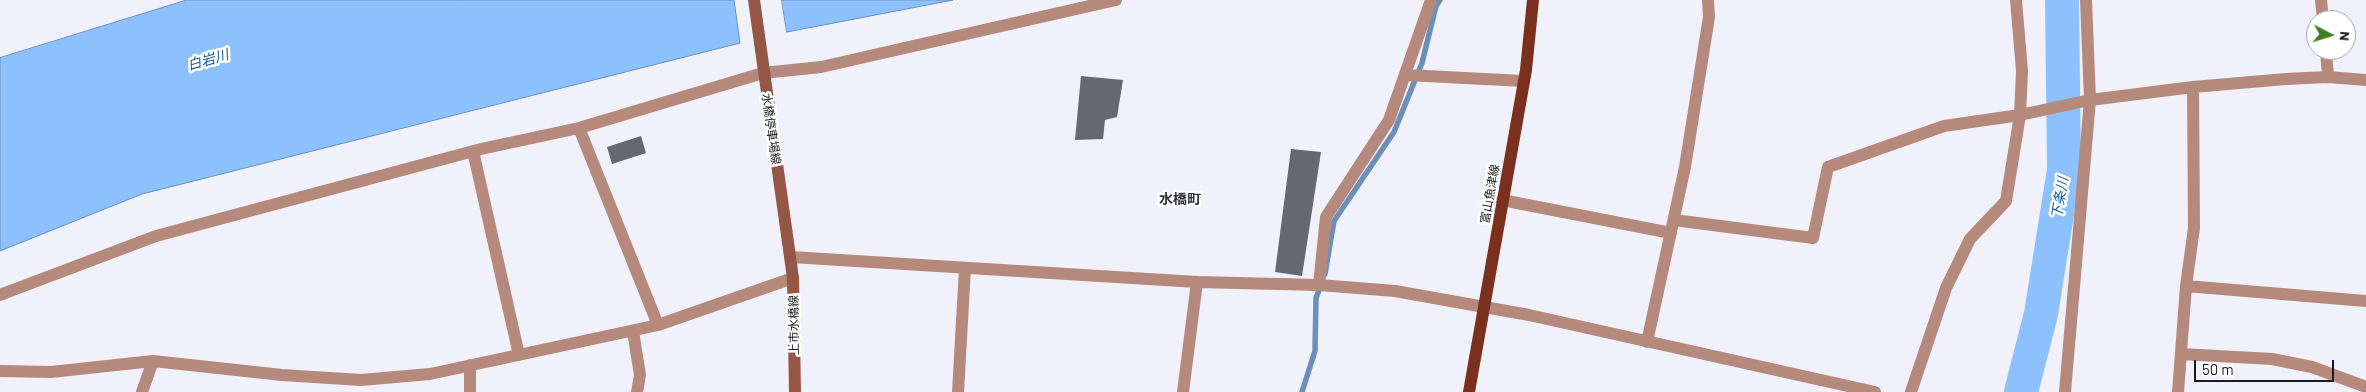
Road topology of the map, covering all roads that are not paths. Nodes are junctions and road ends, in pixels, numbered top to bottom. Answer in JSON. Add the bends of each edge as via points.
{"nodes":[{"id":1,"x":754,"y":0,"type":"edge"},
{"id":2,"x":1116,"y":0,"type":"edge"},
{"id":3,"x":1431,"y":0,"type":"edge"},
{"id":4,"x":1532,"y":0,"type":"edge"},
{"id":5,"x":1708,"y":0,"type":"edge"},
{"id":6,"x":2016,"y":0,"type":"edge"},
{"id":7,"x":2086,"y":0,"type":"edge"},
{"id":8,"x":2327,"y":60,"type":"edge"},
{"id":9,"x":763,"y":73,"type":"junction"},
{"id":10,"x":1406,"y":75,"type":"junction"},
{"id":11,"x":2328,"y":77,"type":"junction"},
{"id":12,"x":1524,"y":80,"type":"junction"},
{"id":13,"x":2366,"y":80,"type":"edge"},
{"id":14,"x":2193,"y":87,"type":"junction"},
{"id":15,"x":2084,"y":102,"type":"junction"},
{"id":16,"x":2020,"y":115,"type":"junction"},
{"id":17,"x":578,"y":128,"type":"junction"},
{"id":18,"x":473,"y":151,"type":"junction"},
{"id":19,"x":1502,"y":200,"type":"junction"},
{"id":20,"x":1674,"y":220,"type":"junction"},
{"id":21,"x":1671,"y":233,"type":"junction"},
{"id":22,"x":791,"y":257,"type":"junction"},
{"id":23,"x":965,"y":268,"type":"junction"},
{"id":24,"x":793,"y":278,"type":"junction"},
{"id":25,"x":1197,"y":282,"type":"junction"},
{"id":26,"x":1319,"y":285,"type":"junction"},
{"id":27,"x":2186,"y":286,"type":"junction"},
{"id":28,"x":0,"y":295,"type":"edge"},
{"id":29,"x":2366,"y":301,"type":"edge"},
{"id":30,"x":1485,"y":307,"type":"junction"},
{"id":31,"x":658,"y":325,"type":"junction"},
{"id":32,"x":634,"y":331,"type":"junction"},
{"id":33,"x":1647,"y":342,"type":"junction"},
{"id":34,"x":2181,"y":354,"type":"junction"},
{"id":35,"x":520,"y":355,"type":"junction"},
{"id":36,"x":153,"y":361,"type":"junction"},
{"id":37,"x":470,"y":365,"type":"junction"},
{"id":38,"x":0,"y":371,"type":"edge"},
{"id":39,"x":2366,"y":387,"type":"edge"},
{"id":40,"x":142,"y":392,"type":"edge"},
{"id":41,"x":470,"y":392,"type":"edge"},
{"id":42,"x":637,"y":392,"type":"edge"},
{"id":43,"x":795,"y":392,"type":"edge"},
{"id":44,"x":958,"y":392,"type":"edge"},
{"id":45,"x":1183,"y":392,"type":"edge"},
{"id":46,"x":1469,"y":392,"type":"edge"},
{"id":47,"x":1875,"y":392,"type":"edge"},
{"id":48,"x":1911,"y":392,"type":"edge"},
{"id":49,"x":2065,"y":392,"type":"edge"},
{"id":50,"x":2178,"y":392,"type":"edge"}],
"edges":[{"from":1,"to":9,"type":"main road","name":"水橋停車場線"},
{"from":2,"to":9,"type":"street","via":[[821,67]]},
{"from":3,"to":10,"type":"street"},
{"from":4,"to":12,"type":"main road","name":"富山魚津線"},
{"from":5,"to":20,"type":"street","via":[[1709,17]]},
{"from":6,"to":16,"type":"street","via":[[2022,71]]},
{"from":7,"to":15,"type":"street"},
{"from":8,"to":11,"type":"street"},
{"from":9,"to":17,"type":"street"},
{"from":9,"to":22,"type":"main road","name":"水橋停車場線"},
{"from":10,"to":12,"type":"street"},
{"from":10,"to":26,"type":"street","via":[[1389,120],[1326,217]]},
{"from":11,"to":13,"type":"street"},
{"from":11,"to":14,"type":"street"},
{"from":12,"to":19,"type":"main road","name":"富山魚津線"},
{"from":14,"to":15,"type":"street"},
{"from":14,"to":27,"type":"street","via":[[2194,228]]},
{"from":15,"to":16,"type":"street"},
{"from":15,"to":49,"type":"street"},
{"from":16,"to":20,"type":"street","via":[[1944,126],[1828,167],[1813,238]]},
{"from":16,"to":48,"type":"street","via":[[2006,202],[1970,239],[1946,288]]},
{"from":17,"to":18,"type":"street"},
{"from":17,"to":31,"type":"street"},
{"from":18,"to":28,"type":"street","via":[[156,236]]},
{"from":18,"to":35,"type":"street"},
{"from":19,"to":21,"type":"street"},
{"from":19,"to":30,"type":"main road","name":"富山魚津線"},
{"from":20,"to":21,"type":"street"},
{"from":21,"to":33,"type":"street"},
{"from":22,"to":23,"type":"street"},
{"from":22,"to":24,"type":"main road","name":"上市水橋線"},
{"from":23,"to":25,"type":"street"},
{"from":23,"to":44,"type":"street"},
{"from":24,"to":31,"type":"street"},
{"from":24,"to":43,"type":"main road","name":"上市水橋線"},
{"from":25,"to":26,"type":"street"},
{"from":25,"to":45,"type":"street"},
{"from":26,"to":30,"type":"street","via":[[1395,291]]},
{"from":27,"to":29,"type":"street"},
{"from":27,"to":34,"type":"street"},
{"from":30,"to":33,"type":"street"},
{"from":30,"to":46,"type":"main road","name":"富山魚津線"},
{"from":31,"to":32,"type":"street"},
{"from":32,"to":35,"type":"street"},
{"from":32,"to":42,"type":"street","via":[[640,375]]},
{"from":33,"to":47,"type":"street"},
{"from":34,"to":39,"type":"street","via":[[2272,359],[2312,367]]},
{"from":34,"to":50,"type":"street"},
{"from":35,"to":37,"type":"street"},
{"from":36,"to":37,"type":"street","via":[[361,380],[430,374]]},
{"from":36,"to":38,"type":"street","via":[[51,372]]},
{"from":36,"to":40,"type":"street"},
{"from":37,"to":41,"type":"street"}]}
